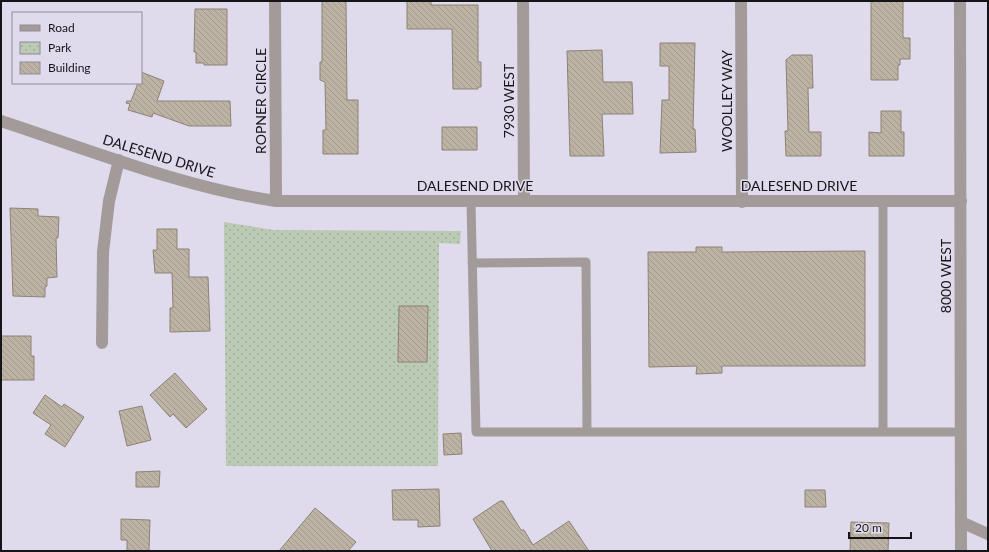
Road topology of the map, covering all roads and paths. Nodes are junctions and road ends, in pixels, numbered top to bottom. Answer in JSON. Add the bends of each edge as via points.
{"nodes":[{"id":1,"x":276,"y":1,"type":"edge"},
{"id":2,"x":523,"y":1,"type":"edge"},
{"id":3,"x":741,"y":1,"type":"edge"},
{"id":4,"x":960,"y":1,"type":"edge"},
{"id":5,"x":1,"y":121,"type":"edge"},
{"id":6,"x":119,"y":160,"type":"junction"},
{"id":7,"x":883,"y":200,"type":"junction"},
{"id":8,"x":276,"y":201,"type":"junction"},
{"id":9,"x":524,"y":201,"type":"junction"},
{"id":10,"x":961,"y":201,"type":"junction"},
{"id":11,"x":471,"y":202,"type":"junction"},
{"id":12,"x":742,"y":202,"type":"junction"},
{"id":13,"x":472,"y":263,"type":"junction"},
{"id":14,"x":102,"y":343,"type":"dead end"},
{"id":15,"x":587,"y":432,"type":"junction"},
{"id":16,"x":883,"y":432,"type":"junction"},
{"id":17,"x":961,"y":432,"type":"junction"},
{"id":18,"x":961,"y":522,"type":"junction"},
{"id":19,"x":988,"y":534,"type":"edge"},
{"id":20,"x":961,"y":551,"type":"edge"}],
"edges":[{"from":1,"to":8,"type":"street","name":"ROPNER CIRCLE"},
{"from":2,"to":9,"type":"street","name":"7930 WEST"},
{"from":3,"to":12,"type":"street","name":"WOOLLEY WAY"},
{"from":4,"to":10,"type":"street","name":"8000 WEST"},
{"from":5,"to":6,"type":"street","name":"DALESEND DRIVE"},
{"from":6,"to":8,"type":"street","name":"DALESEND DRIVE","via":[[240,196]]},
{"from":6,"to":14,"type":"street","via":[[109,201],[103,252]]},
{"from":7,"to":10,"type":"street","name":"DALESEND DRIVE"},
{"from":7,"to":12,"type":"street","name":"DALESEND DRIVE"},
{"from":7,"to":16,"type":"lane"},
{"from":8,"to":11,"type":"street","name":"DALESEND DRIVE"},
{"from":9,"to":11,"type":"street","name":"DALESEND DRIVE"},
{"from":9,"to":12,"type":"street","name":"DALESEND DRIVE"},
{"from":10,"to":17,"type":"street","name":"8000 WEST"},
{"from":11,"to":13,"type":"lane"},
{"from":13,"to":15,"type":"lane","via":[[476,432]]},
{"from":13,"to":15,"type":"lane","via":[[586,262]]},
{"from":15,"to":16,"type":"lane"},
{"from":16,"to":17,"type":"lane"},
{"from":17,"to":18,"type":"street","name":"8000 WEST"},
{"from":18,"to":19,"type":"street"},
{"from":18,"to":20,"type":"street","name":"8000 WEST"}]}
